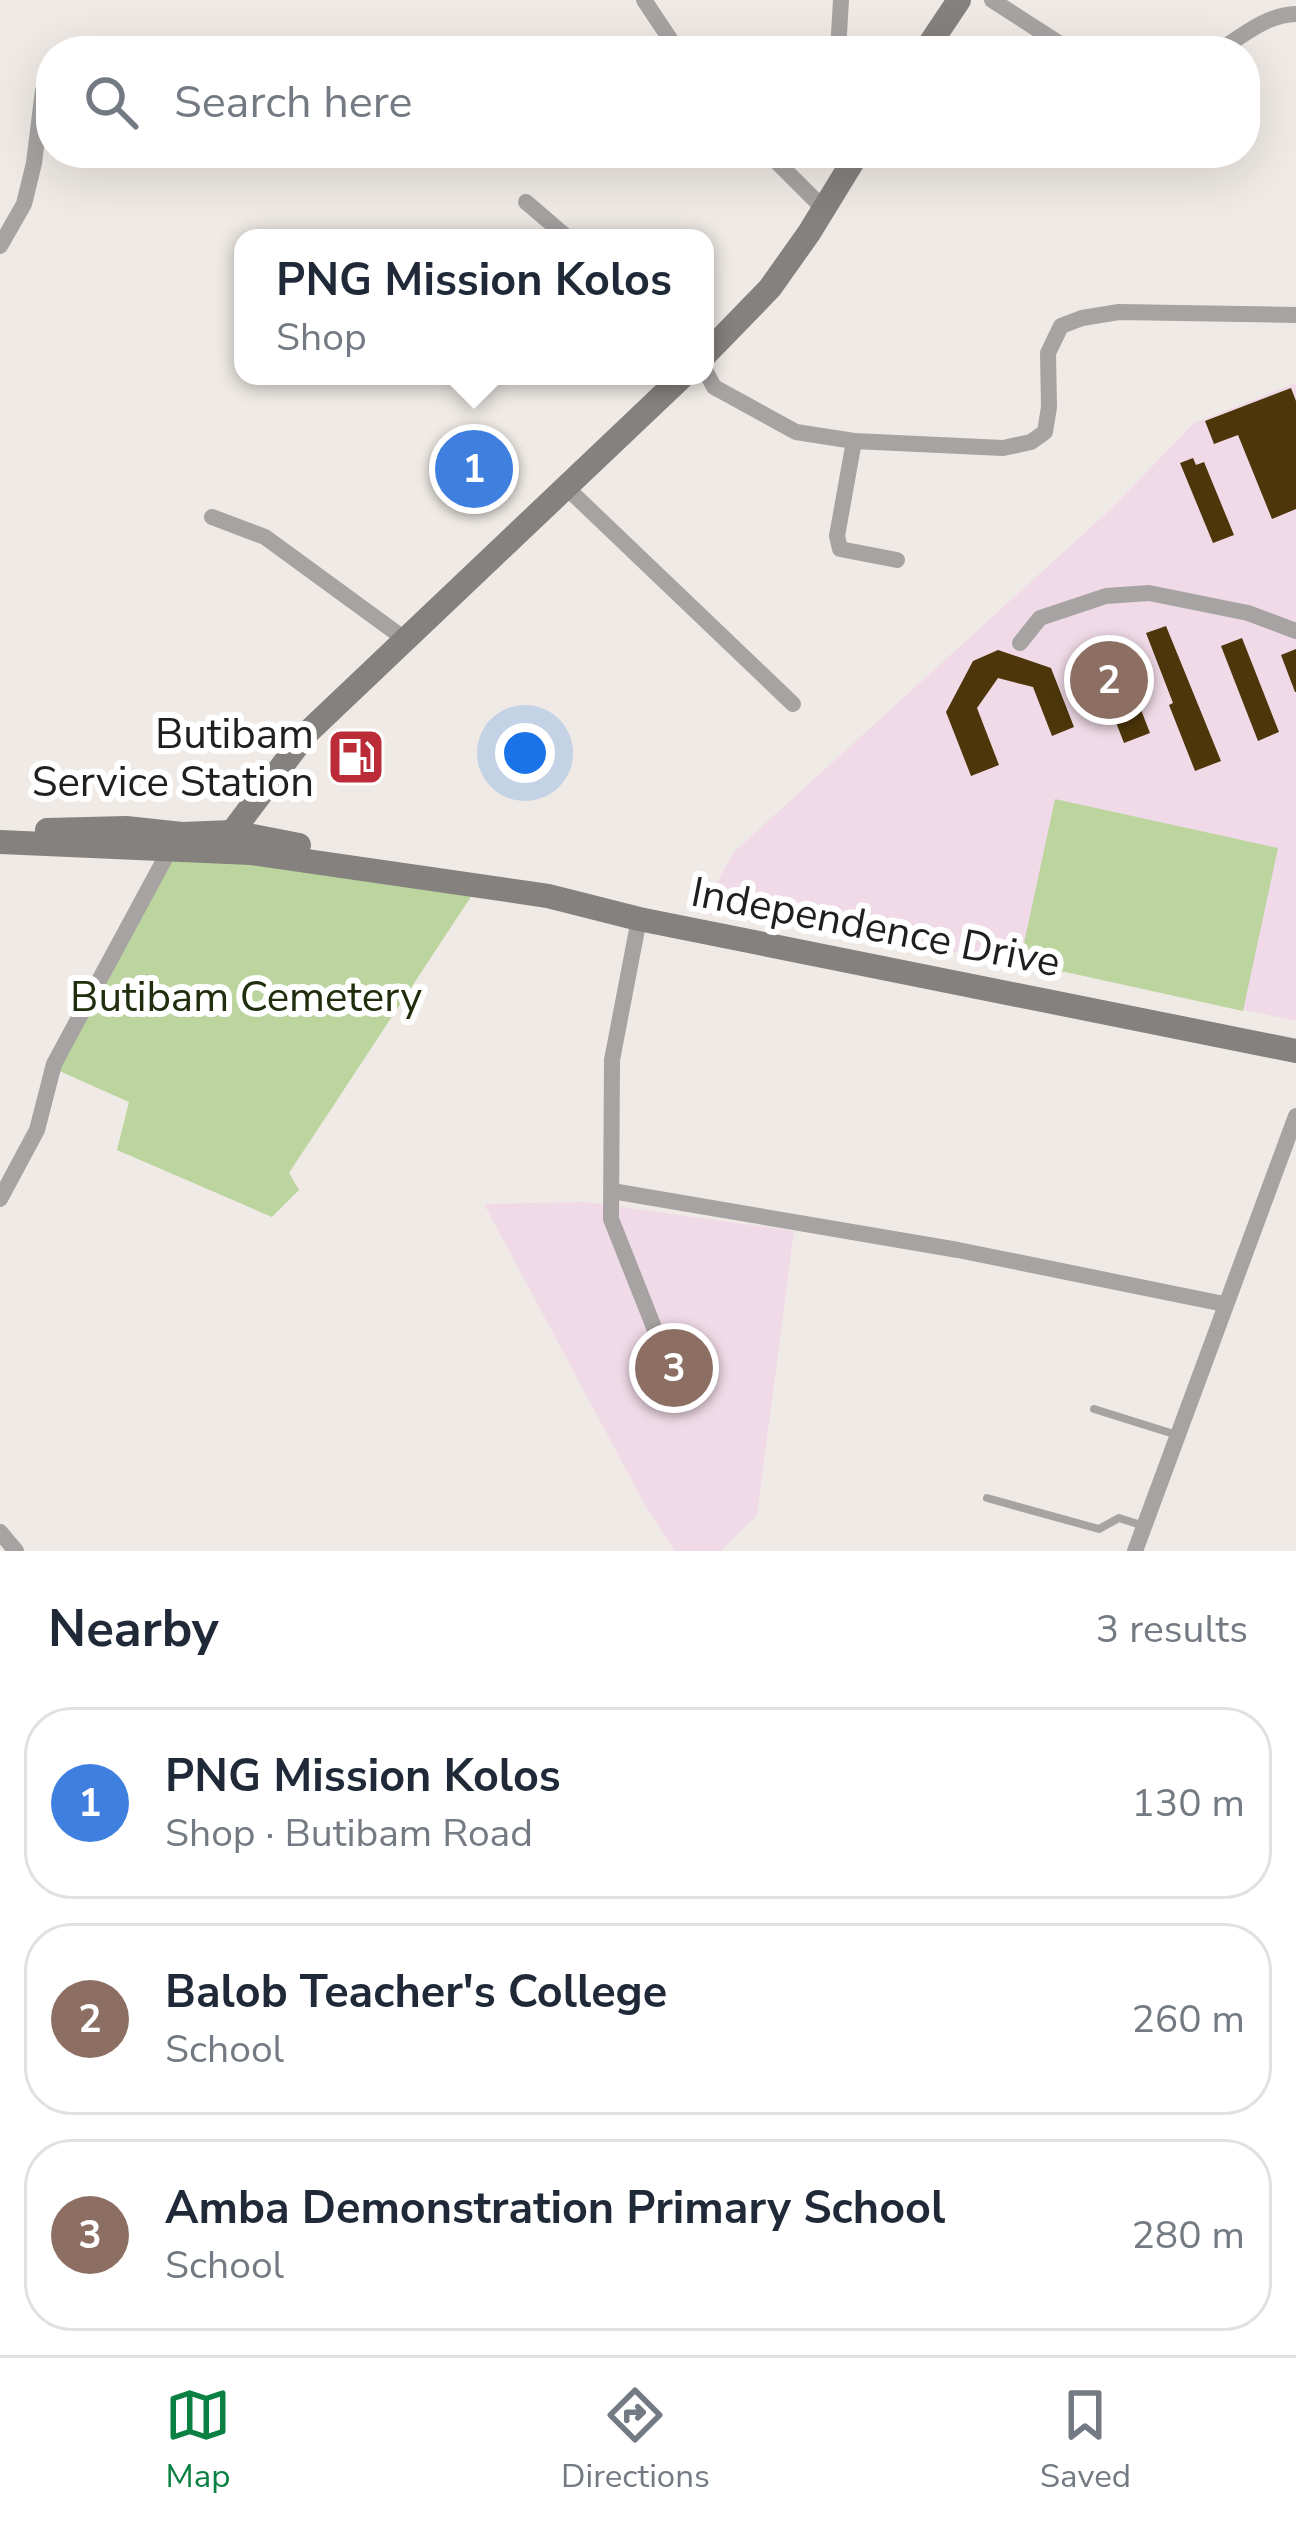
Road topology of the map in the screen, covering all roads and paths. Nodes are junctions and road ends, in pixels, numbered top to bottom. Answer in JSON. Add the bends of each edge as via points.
{"nodes":[{"id":1,"x":644,"y":0,"type":"edge"},
{"id":2,"x":841,"y":0,"type":"edge"},
{"id":3,"x":959,"y":0,"type":"edge"},
{"id":4,"x":992,"y":0,"type":"edge"},
{"id":5,"x":1296,"y":14,"type":"edge"},
{"id":6,"x":668,"y":36,"type":"edge"},
{"id":7,"x":839,"y":36,"type":"edge"},
{"id":8,"x":935,"y":36,"type":"edge"},
{"id":9,"x":1048,"y":36,"type":"edge"},
{"id":10,"x":1241,"y":36,"type":"edge"},
{"id":11,"x":36,"y":148,"type":"edge"},
{"id":12,"x":783,"y":168,"type":"edge"},
{"id":13,"x":846,"y":168,"type":"edge"},
{"id":14,"x":526,"y":202,"type":"dead end"},
{"id":15,"x":824,"y":209,"type":"junction"},
{"id":16,"x":558,"y":229,"type":"edge"},
{"id":17,"x":0,"y":246,"type":"edge"},
{"id":18,"x":1296,"y":315,"type":"edge"},
{"id":19,"x":714,"y":346,"type":"edge"},
{"id":20,"x":674,"y":385,"type":"edge"},
{"id":21,"x":713,"y":385,"type":"edge"},
{"id":22,"x":854,"y":441,"type":"junction"},
{"id":23,"x":567,"y":488,"type":"junction"},
{"id":24,"x":212,"y":517,"type":"dead end"},
{"id":25,"x":897,"y":560,"type":"dead end"},
{"id":26,"x":1296,"y":631,"type":"edge"},
{"id":27,"x":406,"y":640,"type":"junction"},
{"id":28,"x":1020,"y":643,"type":"dead end"},
{"id":29,"x":793,"y":704,"type":"dead end"},
{"id":30,"x":307,"y":733,"type":"junction"},
{"id":31,"x":0,"y":838,"type":"edge"},
{"id":32,"x":176,"y":841,"type":"junction"},
{"id":33,"x":241,"y":842,"type":"junction"},
{"id":34,"x":639,"y":919,"type":"junction"},
{"id":35,"x":1296,"y":1051,"type":"edge"},
{"id":36,"x":1296,"y":1116,"type":"edge"},
{"id":37,"x":612,"y":1192,"type":"junction"},
{"id":38,"x":0,"y":1199,"type":"edge"},
{"id":39,"x":1224,"y":1304,"type":"junction"},
{"id":40,"x":682,"y":1398,"type":"dead end"},
{"id":41,"x":1094,"y":1409,"type":"dead end"},
{"id":42,"x":1177,"y":1435,"type":"junction"},
{"id":43,"x":987,"y":1498,"type":"dead end"},
{"id":44,"x":1144,"y":1526,"type":"junction"},
{"id":45,"x":0,"y":1532,"type":"edge"},
{"id":46,"x":16,"y":1551,"type":"edge"},
{"id":47,"x":1135,"y":1551,"type":"edge"}],
"edges":[{"from":1,"to":6,"type":"street"},
{"from":2,"to":7,"type":"street"},
{"from":3,"to":8,"type":"main road"},
{"from":4,"to":9,"type":"street"},
{"from":5,"to":10,"type":"street"},
{"from":11,"to":17,"type":"street","via":[[24,204]]},
{"from":12,"to":15,"type":"street"},
{"from":13,"to":15,"type":"main road"},
{"from":14,"to":16,"type":"street"},
{"from":15,"to":19,"type":"main road","via":[[770,288]]},
{"from":18,"to":22,"type":"street","via":[[1082,318],[1061,326],[1048,353],[1046,432],[1031,442],[1003,448]]},
{"from":20,"to":23,"type":"main road"},
{"from":21,"to":22,"type":"street","via":[[796,432]]},
{"from":22,"to":25,"type":"street","via":[[840,549]]},
{"from":23,"to":27,"type":"main road"},
{"from":23,"to":29,"type":"street"},
{"from":24,"to":27,"type":"street","via":[[265,537]]},
{"from":26,"to":28,"type":"street","via":[[1149,593],[1106,596],[1040,618]]},
{"from":27,"to":30,"type":"main road"},
{"from":30,"to":32,"type":"main road","via":[[237,811]]},
{"from":30,"to":33,"type":"main road"},
{"from":31,"to":32,"type":"main road","name":"Independence Drive","via":[[126,827]]},
{"from":32,"to":33,"type":"main road","name":"Independence Drive"},
{"from":32,"to":38,"type":"street","via":[[54,1064],[38,1130]]},
{"from":33,"to":34,"type":"main road","name":"Independence Drive"},
{"from":34,"to":35,"type":"main road","name":"Independence Drive"},
{"from":34,"to":37,"type":"street","via":[[612,1060]]},
{"from":36,"to":39,"type":"street"},
{"from":37,"to":39,"type":"street"},
{"from":37,"to":40,"type":"street","via":[[611,1219]]},
{"from":39,"to":42,"type":"street"},
{"from":41,"to":42,"type":"lane"},
{"from":42,"to":44,"type":"street"},
{"from":43,"to":44,"type":"lane","via":[[1100,1529],[1119,1517]]},
{"from":44,"to":47,"type":"street"},
{"from":45,"to":46,"type":"street"}]}
